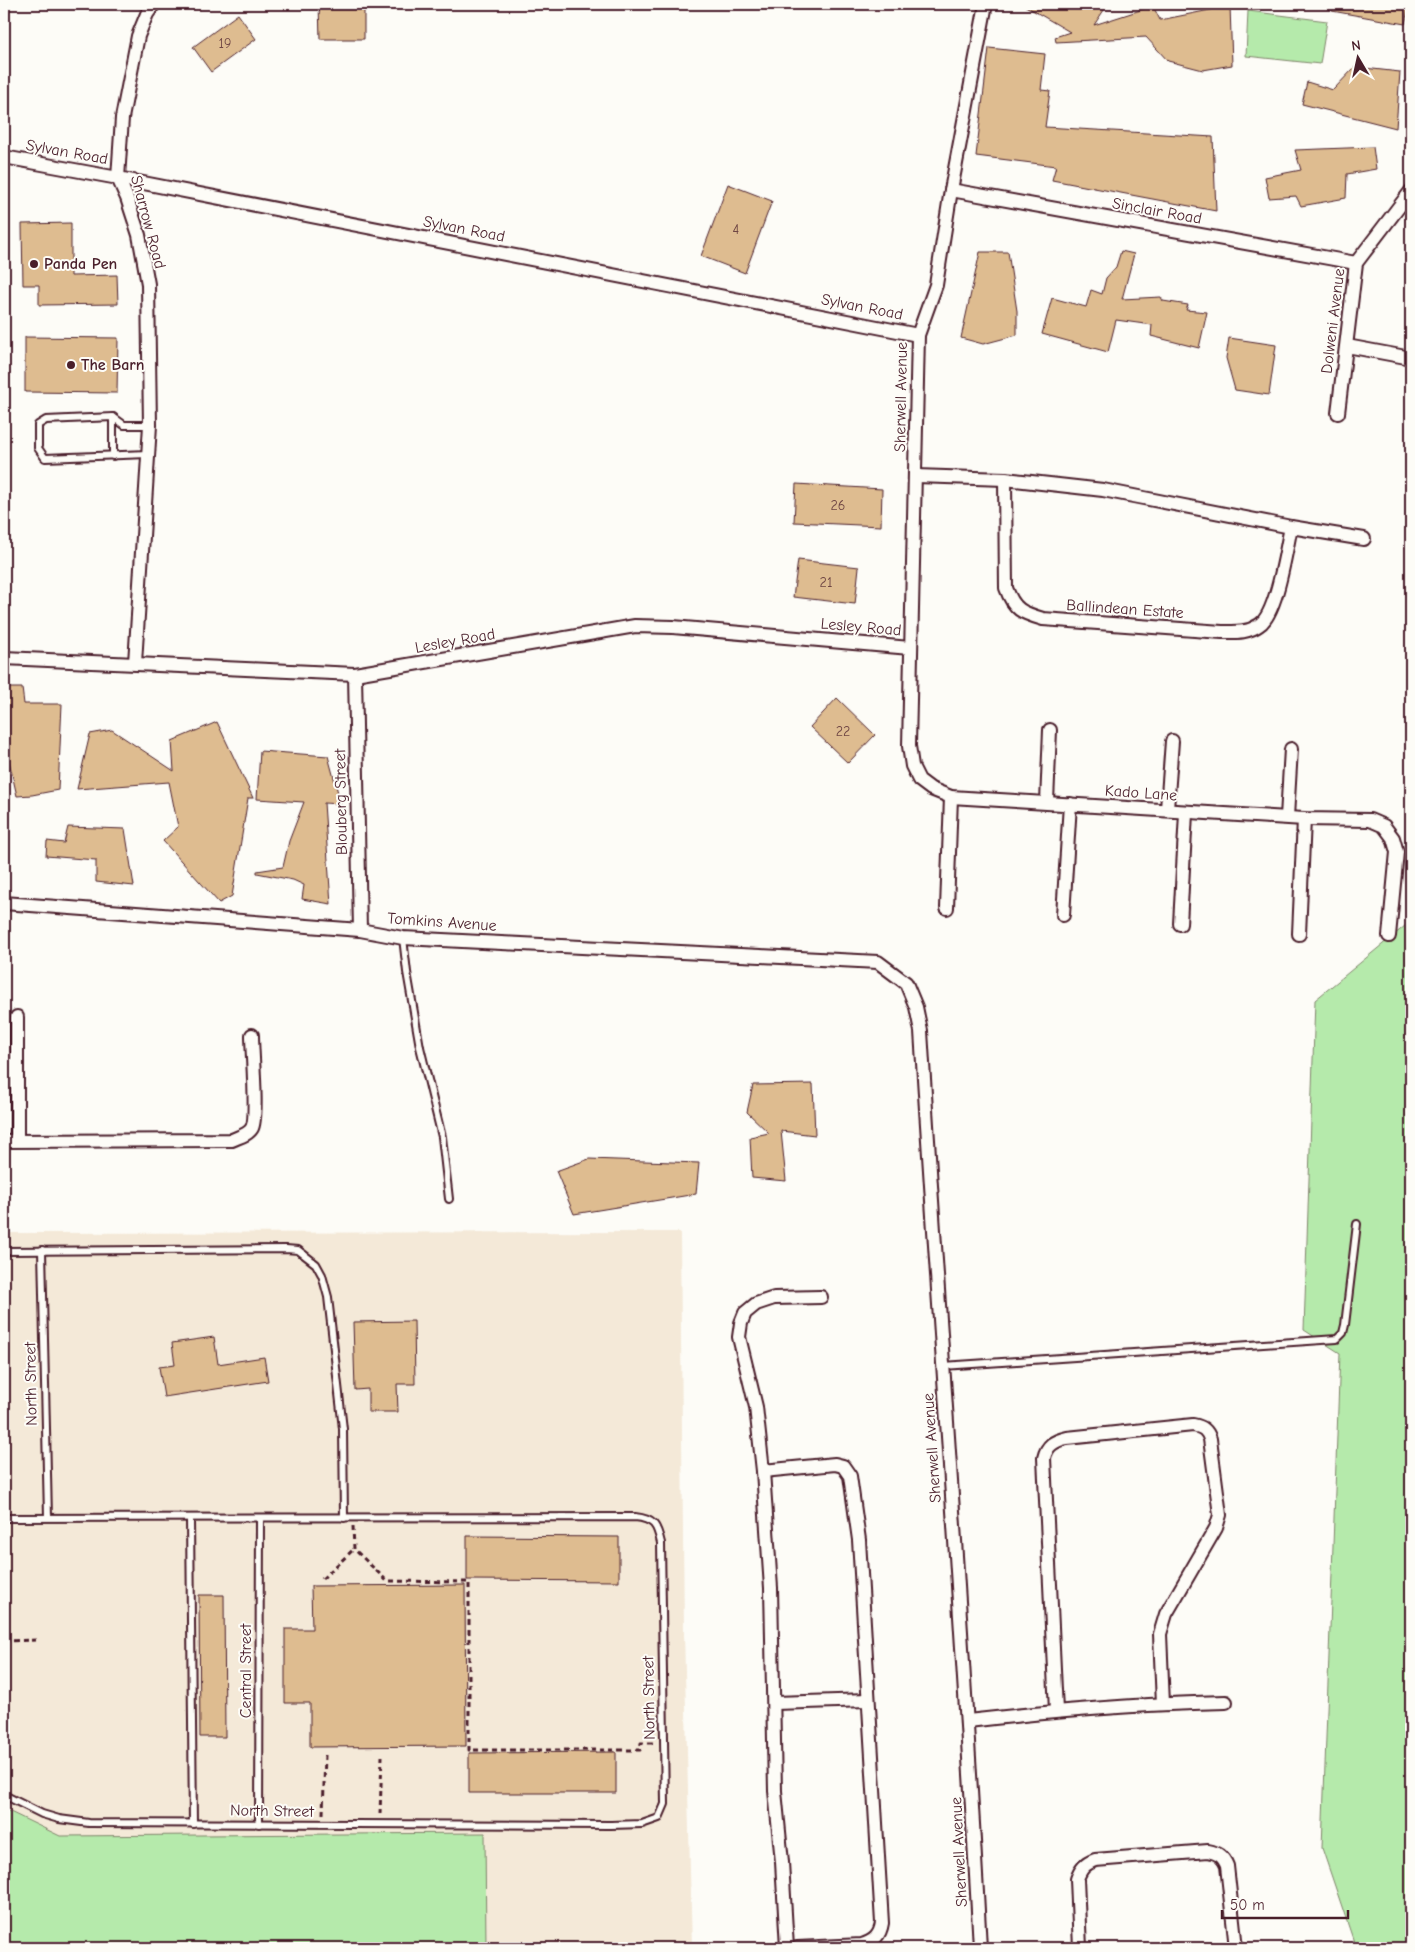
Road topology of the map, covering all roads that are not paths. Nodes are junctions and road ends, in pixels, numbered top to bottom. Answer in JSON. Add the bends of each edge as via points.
{"nodes":[{"id":1,"x":154,"y":4,"type":"edge"},
{"id":2,"x":986,"y":4,"type":"edge"},
{"id":3,"x":4,"y":157,"type":"edge"},
{"id":4,"x":118,"y":178,"type":"junction"},
{"id":5,"x":951,"y":190,"type":"junction"},
{"id":6,"x":1411,"y":191,"type":"edge"},
{"id":7,"x":1356,"y":263,"type":"junction"},
{"id":8,"x":918,"y":334,"type":"junction"},
{"id":9,"x":1346,"y":346,"type":"junction"},
{"id":10,"x":1411,"y":358,"type":"edge"},
{"id":11,"x":1338,"y":413,"type":"dead end"},
{"id":12,"x":114,"y":417,"type":"junction"},
{"id":13,"x":150,"y":425,"type":"junction"},
{"id":14,"x":148,"y":454,"type":"junction"},
{"id":15,"x":113,"y":456,"type":"junction"},
{"id":16,"x":916,"y":476,"type":"junction"},
{"id":17,"x":1006,"y":479,"type":"junction"},
{"id":18,"x":1291,"y":527,"type":"junction"},
{"id":19,"x":1364,"y":539,"type":"dead end"},
{"id":20,"x":910,"y":648,"type":"junction"},
{"id":21,"x":4,"y":658,"type":"edge"},
{"id":22,"x":135,"y":663,"type":"junction"},
{"id":23,"x":355,"y":674,"type":"junction"},
{"id":24,"x":1050,"y":730,"type":"dead end"},
{"id":25,"x":1172,"y":741,"type":"dead end"},
{"id":26,"x":1291,"y":749,"type":"dead end"},
{"id":27,"x":951,"y":797,"type":"junction"},
{"id":28,"x":1047,"y":802,"type":"junction"},
{"id":29,"x":1070,"y":804,"type":"junction"},
{"id":30,"x":1167,"y":810,"type":"junction"},
{"id":31,"x":1186,"y":813,"type":"junction"},
{"id":32,"x":1287,"y":817,"type":"junction"},
{"id":33,"x":1304,"y":819,"type":"junction"},
{"id":34,"x":4,"y":903,"type":"edge"},
{"id":35,"x":947,"y":908,"type":"dead end"},
{"id":36,"x":1063,"y":914,"type":"dead end"},
{"id":37,"x":1180,"y":924,"type":"dead end"},
{"id":38,"x":360,"y":930,"type":"junction"},
{"id":39,"x":1299,"y":934,"type":"dead end"},
{"id":40,"x":1389,"y":936,"type":"dead end"},
{"id":41,"x":403,"y":938,"type":"junction"},
{"id":42,"x":878,"y":962,"type":"joint"},
{"id":43,"x":17,"y":1017,"type":"dead end"},
{"id":44,"x":252,"y":1035,"type":"dead end"},
{"id":45,"x":17,"y":1140,"type":"junction"},
{"id":46,"x":4,"y":1141,"type":"edge"},
{"id":47,"x":449,"y":1199,"type":"dead end"},
{"id":48,"x":1357,"y":1224,"type":"dead end"},
{"id":49,"x":42,"y":1250,"type":"junction"},
{"id":50,"x":4,"y":1251,"type":"edge"},
{"id":51,"x":821,"y":1297,"type":"dead end"},
{"id":52,"x":942,"y":1366,"type":"junction"},
{"id":53,"x":763,"y":1470,"type":"junction"},
{"id":54,"x":48,"y":1517,"type":"junction"},
{"id":55,"x":4,"y":1518,"type":"edge"},
{"id":56,"x":190,"y":1518,"type":"junction"},
{"id":57,"x":260,"y":1518,"type":"junction"},
{"id":58,"x":344,"y":1518,"type":"junction"},
{"id":59,"x":868,"y":1700,"type":"junction"},
{"id":60,"x":1226,"y":1702,"type":"dead end"},
{"id":61,"x":775,"y":1703,"type":"junction"},
{"id":62,"x":1163,"y":1704,"type":"junction"},
{"id":63,"x":1056,"y":1711,"type":"junction"},
{"id":64,"x":968,"y":1721,"type":"junction"},
{"id":65,"x":4,"y":1795,"type":"edge"},
{"id":66,"x":193,"y":1824,"type":"junction"},
{"id":67,"x":259,"y":1824,"type":"junction"},
{"id":68,"x":787,"y":1948,"type":"edge"},
{"id":69,"x":797,"y":1948,"type":"edge"},
{"id":70,"x":980,"y":1948,"type":"edge"},
{"id":71,"x":1080,"y":1948,"type":"edge"},
{"id":72,"x":1236,"y":1948,"type":"edge"}],
"edges":[{"from":1,"to":4,"type":"street","name":"Sharrow Road","via":[[146,14],[138,36],[122,118]]},
{"from":2,"to":5,"type":"street","name":"Sherwell Avenue"},
{"from":3,"to":4,"type":"street","name":"Sylvan Road"},
{"from":4,"to":8,"type":"street","name":"Sylvan Road"},
{"from":4,"to":13,"type":"street","name":"Sharrow Road","via":[[139,236],[148,284]]},
{"from":5,"to":7,"type":"street","name":"Sinclair Road"},
{"from":5,"to":8,"type":"street","name":"Sherwell Avenue","via":[[936,286]]},
{"from":6,"to":7,"type":"street","name":"Dolweni Avenue"},
{"from":7,"to":9,"type":"street","name":"Dolweni Avenue"},
{"from":8,"to":16,"type":"street","name":"Sherwell Avenue"},
{"from":9,"to":10,"type":"street"},
{"from":9,"to":11,"type":"street","name":"Dolweni Avenue"},
{"from":12,"to":13,"type":"lane","via":[[124,425]]},
{"from":12,"to":15,"type":"lane"},
{"from":12,"to":15,"type":"lane","via":[[46,420],[38,425],[38,448],[45,458]]},
{"from":13,"to":14,"type":"street","name":"Sharrow Road"},
{"from":14,"to":15,"type":"lane"},
{"from":14,"to":22,"type":"street","name":"Sharrow Road"},
{"from":16,"to":17,"type":"street"},
{"from":16,"to":20,"type":"street","name":"Sherwell Avenue"},
{"from":17,"to":18,"type":"street","via":[[1102,490]]},
{"from":17,"to":18,"type":"street","name":"Ballindean Estate","via":[[1006,588],[1011,602],[1024,614],[1043,619],[1247,631],[1268,617],[1274,603]]},
{"from":18,"to":19,"type":"street"},
{"from":20,"to":23,"type":"street","name":"Lesley Road","via":[[635,626]]},
{"from":20,"to":27,"type":"street","name":"Kado Lane","via":[[909,746],[912,766],[918,780]]},
{"from":21,"to":22,"type":"street","name":"Lesley Road"},
{"from":22,"to":23,"type":"street","name":"Lesley Road"},
{"from":23,"to":38,"type":"street","name":"Blouberg Street"},
{"from":24,"to":28,"type":"street"},
{"from":25,"to":30,"type":"street"},
{"from":26,"to":32,"type":"street"},
{"from":27,"to":28,"type":"street","name":"Kado Lane"},
{"from":27,"to":35,"type":"street"},
{"from":28,"to":29,"type":"street","name":"Kado Lane"},
{"from":29,"to":30,"type":"street","name":"Kado Lane"},
{"from":29,"to":36,"type":"street"},
{"from":30,"to":31,"type":"street","name":"Kado Lane"},
{"from":31,"to":32,"type":"street","name":"Kado Lane"},
{"from":31,"to":37,"type":"street"},
{"from":32,"to":33,"type":"street","name":"Kado Lane"},
{"from":33,"to":39,"type":"street"},
{"from":33,"to":40,"type":"street","name":"Kado Lane","via":[[1370,820],[1384,826],[1393,838],[1398,852]]},
{"from":34,"to":38,"type":"street","name":"Tomkins Avenue"},
{"from":38,"to":41,"type":"street","name":"Tomkins Avenue"},
{"from":41,"to":42,"type":"street","name":"Tomkins Avenue"},
{"from":41,"to":47,"type":"lane","via":[[420,1047],[442,1137]]},
{"from":42,"to":52,"type":"street","name":"Sherwell Avenue","via":[[906,983],[921,1031]]},
{"from":43,"to":45,"type":"street"},
{"from":44,"to":45,"type":"street","via":[[254,1112],[252,1128],[244,1136],[232,1140]]},
{"from":45,"to":46,"type":"street"},
{"from":48,"to":52,"type":"lane","via":[[1345,1325],[1337,1339]]},
{"from":49,"to":50,"type":"lane"},
{"from":49,"to":54,"type":"lane","name":"North Street"},
{"from":49,"to":58,"type":"lane","via":[[286,1249],[298,1250],[308,1256],[322,1275],[328,1297],[343,1429]]},
{"from":51,"to":53,"type":"street","via":[[774,1298],[756,1304],[745,1313],[741,1323],[741,1351],[756,1407]]},
{"from":52,"to":64,"type":"street","name":"Sherwell Avenue"},
{"from":53,"to":59,"type":"street","via":[[835,1464],[843,1466],[850,1476],[859,1540]]},
{"from":53,"to":61,"type":"street"},
{"from":54,"to":55,"type":"lane","name":"North Street"},
{"from":54,"to":56,"type":"lane","name":"North Street"},
{"from":56,"to":57,"type":"lane","name":"North Street"},
{"from":56,"to":66,"type":"lane"},
{"from":57,"to":58,"type":"lane","name":"North Street"},
{"from":57,"to":67,"type":"lane","name":"Central Street"},
{"from":58,"to":67,"type":"lane","name":"North Street","via":[[635,1517],[647,1518],[653,1523],[661,1543],[665,1804],[659,1818],[642,1824]]},
{"from":59,"to":61,"type":"street"},
{"from":59,"to":69,"type":"street","via":[[881,1932],[862,1946]]},
{"from":60,"to":62,"type":"street"},
{"from":61,"to":68,"type":"street","via":[[776,1791]]},
{"from":62,"to":63,"type":"street"},
{"from":62,"to":63,"type":"street","via":[[1162,1626],[1209,1542],[1220,1515],[1210,1439],[1202,1427],[1193,1425],[1067,1438],[1057,1440],[1046,1450]]},
{"from":63,"to":64,"type":"street"},
{"from":64,"to":70,"type":"street","name":"Sherwell Avenue"},
{"from":65,"to":66,"type":"lane","name":"North Street","via":[[60,1819]]},
{"from":66,"to":67,"type":"lane","name":"North Street"},
{"from":71,"to":72,"type":"street","via":[[1077,1879],[1086,1864],[1096,1860],[1208,1851],[1224,1858],[1227,1866]]}]}
